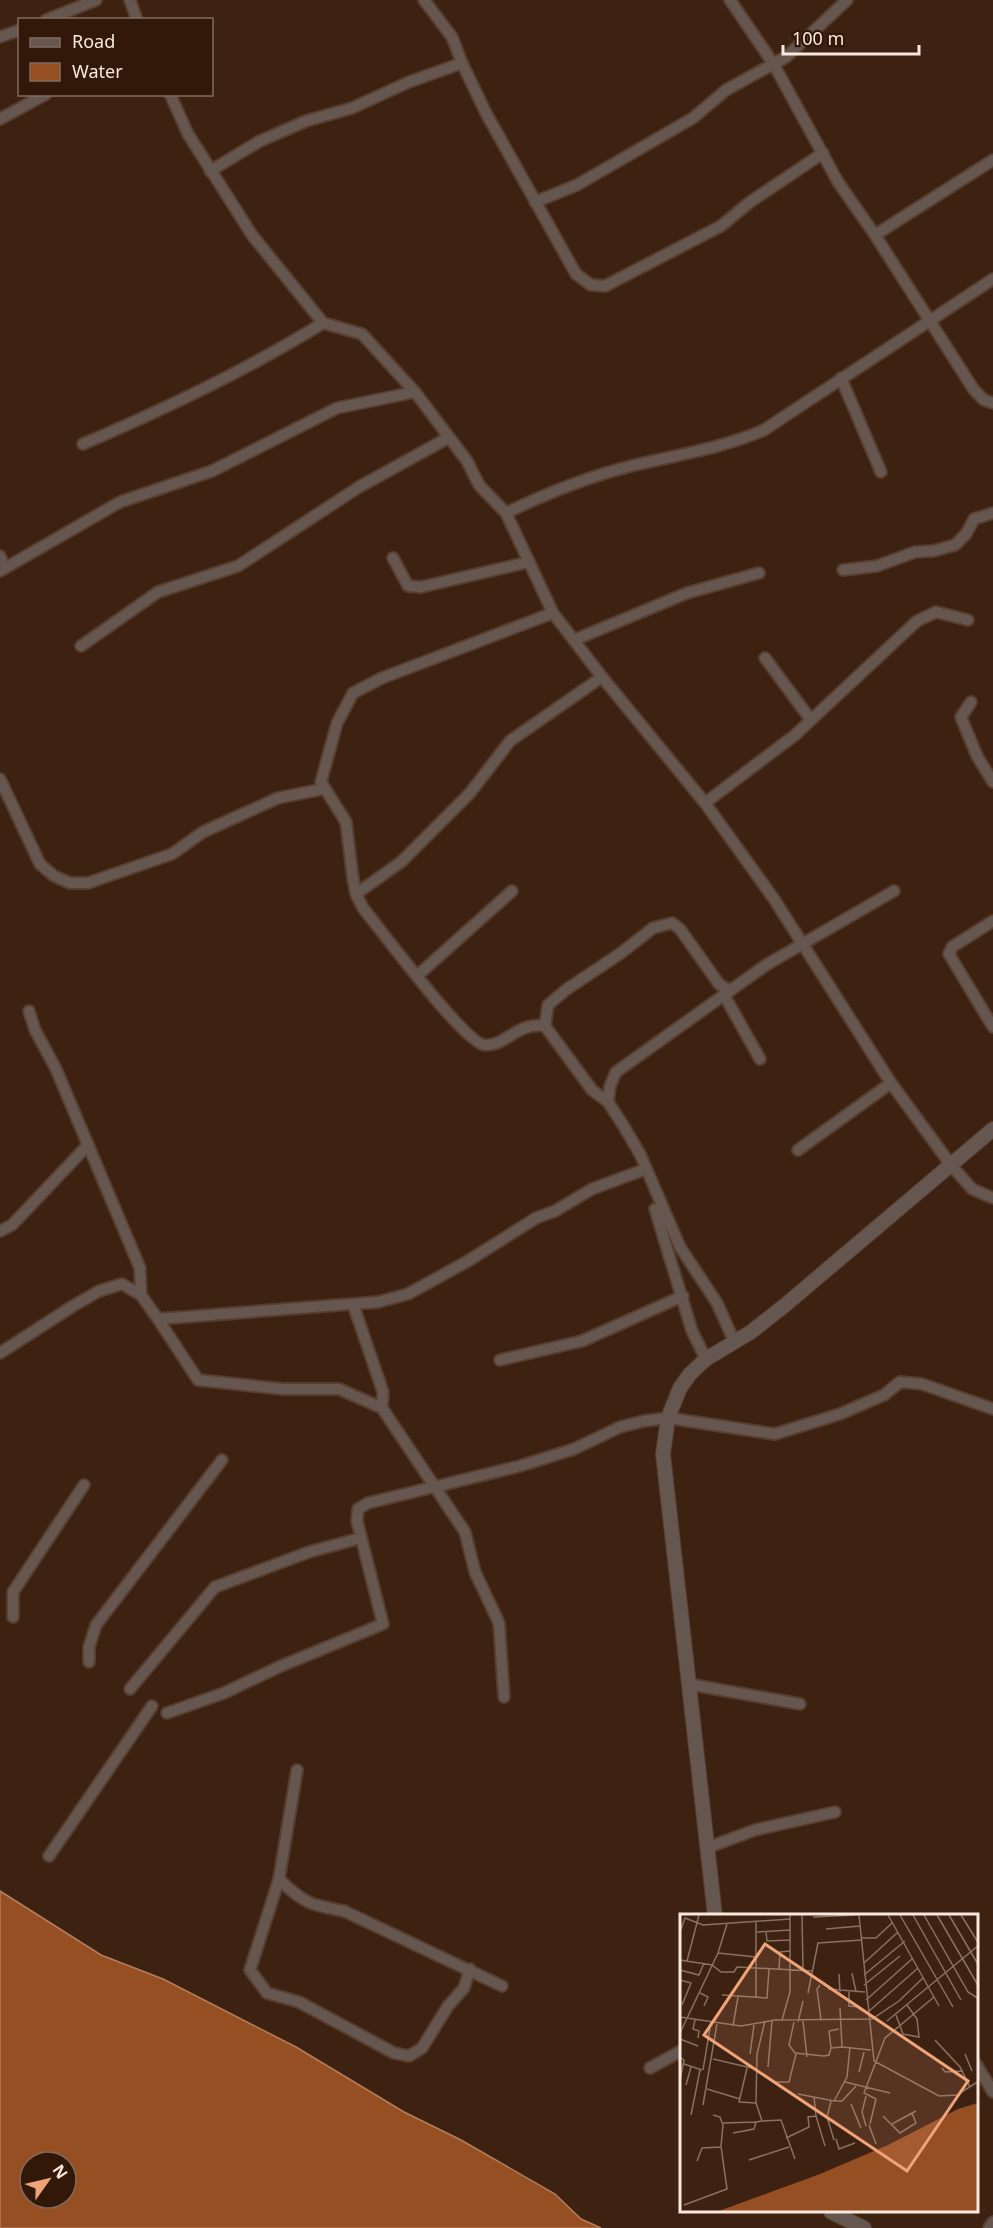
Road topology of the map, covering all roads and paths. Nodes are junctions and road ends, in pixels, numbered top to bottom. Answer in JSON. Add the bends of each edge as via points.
{"nodes":[{"id":1,"x":96,"y":0,"type":"edge"},
{"id":2,"x":130,"y":0,"type":"edge"},
{"id":3,"x":424,"y":0,"type":"edge"},
{"id":4,"x":730,"y":0,"type":"edge"},
{"id":5,"x":847,"y":0,"type":"edge"},
{"id":6,"x":51,"y":18,"type":"edge"},
{"id":7,"x":136,"y":18,"type":"edge"},
{"id":8,"x":18,"y":31,"type":"edge"},
{"id":9,"x":0,"y":37,"type":"edge"},
{"id":10,"x":462,"y":63,"type":"junction"},
{"id":11,"x":773,"y":63,"type":"junction"},
{"id":12,"x":42,"y":96,"type":"edge"},
{"id":13,"x":171,"y":96,"type":"edge"},
{"id":14,"x":0,"y":119,"type":"edge"},
{"id":15,"x":823,"y":153,"type":"junction"},
{"id":16,"x":993,"y":160,"type":"edge"},
{"id":17,"x":210,"y":171,"type":"junction"},
{"id":18,"x":535,"y":202,"type":"junction"},
{"id":19,"x":875,"y":235,"type":"junction"},
{"id":20,"x":993,"y":279,"type":"edge"},
{"id":21,"x":930,"y":320,"type":"junction"},
{"id":22,"x":323,"y":323,"type":"junction"},
{"id":23,"x":841,"y":378,"type":"junction"},
{"id":24,"x":415,"y":392,"type":"junction"},
{"id":25,"x":993,"y":404,"type":"edge"},
{"id":26,"x":448,"y":438,"type":"junction"},
{"id":27,"x":82,"y":444,"type":"dead end"},
{"id":28,"x":881,"y":471,"type":"dead end"},
{"id":29,"x":506,"y":513,"type":"junction"},
{"id":30,"x":993,"y":513,"type":"edge"},
{"id":31,"x":0,"y":556,"type":"edge"},
{"id":32,"x":393,"y":558,"type":"dead end"},
{"id":33,"x":529,"y":562,"type":"junction"},
{"id":34,"x":2,"y":570,"type":"edge"},
{"id":35,"x":843,"y":570,"type":"dead end"},
{"id":36,"x":759,"y":573,"type":"dead end"},
{"id":37,"x":554,"y":612,"type":"junction"},
{"id":38,"x":968,"y":620,"type":"dead end"},
{"id":39,"x":574,"y":640,"type":"junction"},
{"id":40,"x":81,"y":646,"type":"dead end"},
{"id":41,"x":765,"y":658,"type":"dead end"},
{"id":42,"x":602,"y":676,"type":"junction"},
{"id":43,"x":970,"y":702,"type":"dead end"},
{"id":44,"x":811,"y":720,"type":"junction"},
{"id":45,"x":0,"y":779,"type":"edge"},
{"id":46,"x":993,"y":782,"type":"edge"},
{"id":47,"x":322,"y":789,"type":"junction"},
{"id":48,"x":705,"y":803,"type":"junction"},
{"id":49,"x":512,"y":891,"type":"dead end"},
{"id":50,"x":894,"y":891,"type":"dead end"},
{"id":51,"x":356,"y":894,"type":"junction"},
{"id":52,"x":993,"y":921,"type":"edge"},
{"id":53,"x":801,"y":945,"type":"junction"},
{"id":54,"x":418,"y":975,"type":"junction"},
{"id":55,"x":727,"y":993,"type":"junction"},
{"id":56,"x":29,"y":1011,"type":"dead end"},
{"id":57,"x":545,"y":1026,"type":"junction"},
{"id":58,"x":993,"y":1028,"type":"edge"},
{"id":59,"x":760,"y":1059,"type":"dead end"},
{"id":60,"x":891,"y":1083,"type":"junction"},
{"id":61,"x":608,"y":1102,"type":"junction"},
{"id":62,"x":993,"y":1129,"type":"edge"},
{"id":63,"x":87,"y":1146,"type":"junction"},
{"id":64,"x":798,"y":1150,"type":"dead end"},
{"id":65,"x":951,"y":1165,"type":"junction"},
{"id":66,"x":643,"y":1171,"type":"junction"},
{"id":67,"x":993,"y":1198,"type":"edge"},
{"id":68,"x":0,"y":1231,"type":"edge"},
{"id":69,"x":141,"y":1294,"type":"junction"},
{"id":70,"x":683,"y":1296,"type":"junction"},
{"id":71,"x":353,"y":1304,"type":"junction"},
{"id":72,"x":158,"y":1319,"type":"junction"},
{"id":73,"x":734,"y":1341,"type":"junction"},
{"id":74,"x":0,"y":1353,"type":"edge"},
{"id":75,"x":706,"y":1359,"type":"junction"},
{"id":76,"x":500,"y":1360,"type":"dead end"},
{"id":77,"x":382,"y":1408,"type":"junction"},
{"id":78,"x":993,"y":1409,"type":"edge"},
{"id":79,"x":668,"y":1418,"type":"junction"},
{"id":80,"x":222,"y":1460,"type":"dead end"},
{"id":81,"x":84,"y":1485,"type":"dead end"},
{"id":82,"x":433,"y":1487,"type":"junction"},
{"id":83,"x":361,"y":1538,"type":"junction"},
{"id":84,"x":14,"y":1617,"type":"dead end"},
{"id":85,"x":89,"y":1662,"type":"dead end"},
{"id":86,"x":688,"y":1684,"type":"junction"},
{"id":87,"x":130,"y":1689,"type":"dead end"},
{"id":88,"x":504,"y":1697,"type":"dead end"},
{"id":89,"x":800,"y":1704,"type":"dead end"},
{"id":90,"x":152,"y":1706,"type":"dead end"},
{"id":91,"x":167,"y":1713,"type":"dead end"},
{"id":92,"x":297,"y":1770,"type":"dead end"},
{"id":93,"x":834,"y":1812,"type":"dead end"},
{"id":94,"x":708,"y":1847,"type":"junction"},
{"id":95,"x":49,"y":1856,"type":"dead end"},
{"id":96,"x":279,"y":1879,"type":"junction"},
{"id":97,"x":715,"y":1914,"type":"edge"},
{"id":98,"x":470,"y":1969,"type":"junction"},
{"id":99,"x":502,"y":1986,"type":"dead end"},
{"id":100,"x":680,"y":2052,"type":"edge"},
{"id":101,"x":978,"y":2067,"type":"edge"},
{"id":102,"x":650,"y":2068,"type":"dead end"},
{"id":103,"x":993,"y":2092,"type":"edge"},
{"id":104,"x":835,"y":2213,"type":"edge"},
{"id":105,"x":993,"y":2222,"type":"edge"},
{"id":106,"x":864,"y":2228,"type":"edge"},
{"id":107,"x":989,"y":2228,"type":"edge"}],
"edges":[{"from":1,"to":6,"type":"street"},
{"from":2,"to":7,"type":"street"},
{"from":3,"to":10,"type":"street","via":[[452,37]]},
{"from":4,"to":11,"type":"street"},
{"from":5,"to":11,"type":"street","via":[[786,57]]},
{"from":8,"to":9,"type":"street"},
{"from":10,"to":17,"type":"street","via":[[352,108],[306,121],[260,141]]},
{"from":10,"to":18,"type":"street"},
{"from":11,"to":15,"type":"street"},
{"from":11,"to":18,"type":"street","via":[[726,90],[693,118],[577,184]]},
{"from":12,"to":14,"type":"street"},
{"from":13,"to":17,"type":"street"},
{"from":15,"to":18,"type":"street","via":[[721,226],[605,286],[591,285],[576,274]]},
{"from":15,"to":19,"type":"street"},
{"from":16,"to":19,"type":"street"},
{"from":17,"to":22,"type":"street","via":[[252,235]]},
{"from":19,"to":21,"type":"street"},
{"from":20,"to":21,"type":"street"},
{"from":21,"to":23,"type":"street"},
{"from":21,"to":25,"type":"street","via":[[974,390]]},
{"from":22,"to":24,"type":"street","via":[[362,334]]},
{"from":22,"to":27,"type":"street","via":[[283,348],[159,411]]},
{"from":23,"to":28,"type":"street"},
{"from":23,"to":29,"type":"street","via":[[764,430],[731,444],[630,466],[561,487]]},
{"from":24,"to":26,"type":"street"},
{"from":24,"to":34,"type":"street","via":[[337,408],[212,471],[120,502]]},
{"from":26,"to":29,"type":"street","via":[[467,461],[479,485]]},
{"from":26,"to":40,"type":"street","via":[[359,487],[238,566],[158,592]]},
{"from":29,"to":33,"type":"street"},
{"from":30,"to":35,"type":"street","via":[[974,519],[955,545],[915,552],[877,566]]},
{"from":31,"to":34,"type":"street"},
{"from":32,"to":33,"type":"street","via":[[408,586],[421,587]]},
{"from":33,"to":37,"type":"street"},
{"from":36,"to":39,"type":"street","via":[[687,593]]},
{"from":37,"to":39,"type":"street"},
{"from":37,"to":47,"type":"street","via":[[382,678],[353,693],[329,747]]},
{"from":38,"to":44,"type":"street","via":[[936,612],[917,621]]},
{"from":39,"to":42,"type":"street"},
{"from":41,"to":44,"type":"street"},
{"from":42,"to":48,"type":"street"},
{"from":42,"to":51,"type":"street","via":[[510,741],[470,793],[400,862]]},
{"from":43,"to":46,"type":"street","via":[[961,717]]},
{"from":44,"to":48,"type":"street"},
{"from":45,"to":47,"type":"street","via":[[40,864],[70,883],[88,883],[172,854],[203,832],[278,798]]},
{"from":47,"to":51,"type":"street","via":[[346,822]]},
{"from":48,"to":53,"type":"street","via":[[774,899]]},
{"from":49,"to":54,"type":"street"},
{"from":50,"to":53,"type":"street"},
{"from":51,"to":54,"type":"street"},
{"from":52,"to":58,"type":"street","via":[[952,946],[949,954]]},
{"from":53,"to":55,"type":"street"},
{"from":53,"to":60,"type":"street","via":[[855,1022]]},
{"from":54,"to":57,"type":"street","via":[[445,1010],[482,1045],[533,1024]]},
{"from":55,"to":57,"type":"street","via":[[680,929],[664,923],[553,999],[544,1015]]},
{"from":55,"to":59,"type":"street"},
{"from":55,"to":61,"type":"street","via":[[616,1072]]},
{"from":56,"to":63,"type":"street"},
{"from":57,"to":61,"type":"street","via":[[592,1090]]},
{"from":60,"to":64,"type":"street"},
{"from":60,"to":65,"type":"street"},
{"from":61,"to":66,"type":"street"},
{"from":62,"to":65,"type":"street"},
{"from":63,"to":68,"type":"street","via":[[12,1225]]},
{"from":63,"to":69,"type":"street","via":[[140,1268]]},
{"from":65,"to":67,"type":"street","via":[[972,1189]]},
{"from":65,"to":73,"type":"street","via":[[784,1306]]},
{"from":66,"to":70,"type":"street"},
{"from":66,"to":71,"type":"street","via":[[592,1189],[536,1218],[408,1294]]},
{"from":66,"to":73,"type":"street","via":[[680,1247],[717,1303]]},
{"from":69,"to":72,"type":"street"},
{"from":69,"to":74,"type":"street","via":[[122,1284],[99,1292]]},
{"from":70,"to":75,"type":"street","via":[[692,1330]]},
{"from":70,"to":76,"type":"street","via":[[582,1341]]},
{"from":71,"to":72,"type":"street"},
{"from":71,"to":77,"type":"street","via":[[382,1392]]},
{"from":72,"to":77,"type":"street","via":[[198,1380],[283,1389],[339,1389]]},
{"from":73,"to":75,"type":"street"},
{"from":75,"to":79,"type":"street","via":[[680,1388]]},
{"from":77,"to":82,"type":"street"},
{"from":78,"to":79,"type":"street","via":[[922,1384],[900,1382],[884,1395],[840,1414],[775,1434]]},
{"from":79,"to":82,"type":"street","via":[[620,1427],[574,1449]]},
{"from":79,"to":86,"type":"street","via":[[663,1454]]},
{"from":80,"to":85,"type":"street","via":[[96,1625]]},
{"from":81,"to":84,"type":"street","via":[[13,1592]]},
{"from":82,"to":83,"type":"street","via":[[358,1509]]},
{"from":82,"to":88,"type":"street","via":[[465,1532],[475,1572],[499,1623]]},
{"from":83,"to":87,"type":"street","via":[[309,1552],[215,1587]]},
{"from":83,"to":91,"type":"street","via":[[383,1624],[224,1693]]},
{"from":86,"to":89,"type":"street"},
{"from":86,"to":94,"type":"street"},
{"from":90,"to":95,"type":"street"},
{"from":92,"to":96,"type":"street"},
{"from":93,"to":94,"type":"street","via":[[755,1830]]},
{"from":94,"to":97,"type":"street"},
{"from":96,"to":98,"type":"street","via":[[295,1895],[316,1907],[344,1911]]},
{"from":96,"to":98,"type":"street","via":[[250,1970],[256,1981],[267,1993],[299,2002],[394,2054],[409,2056],[422,2049],[464,1988]]},
{"from":98,"to":99,"type":"street"},
{"from":100,"to":102,"type":"street"},
{"from":101,"to":103,"type":"street"},
{"from":104,"to":106,"type":"street"},
{"from":105,"to":107,"type":"street"}]}
